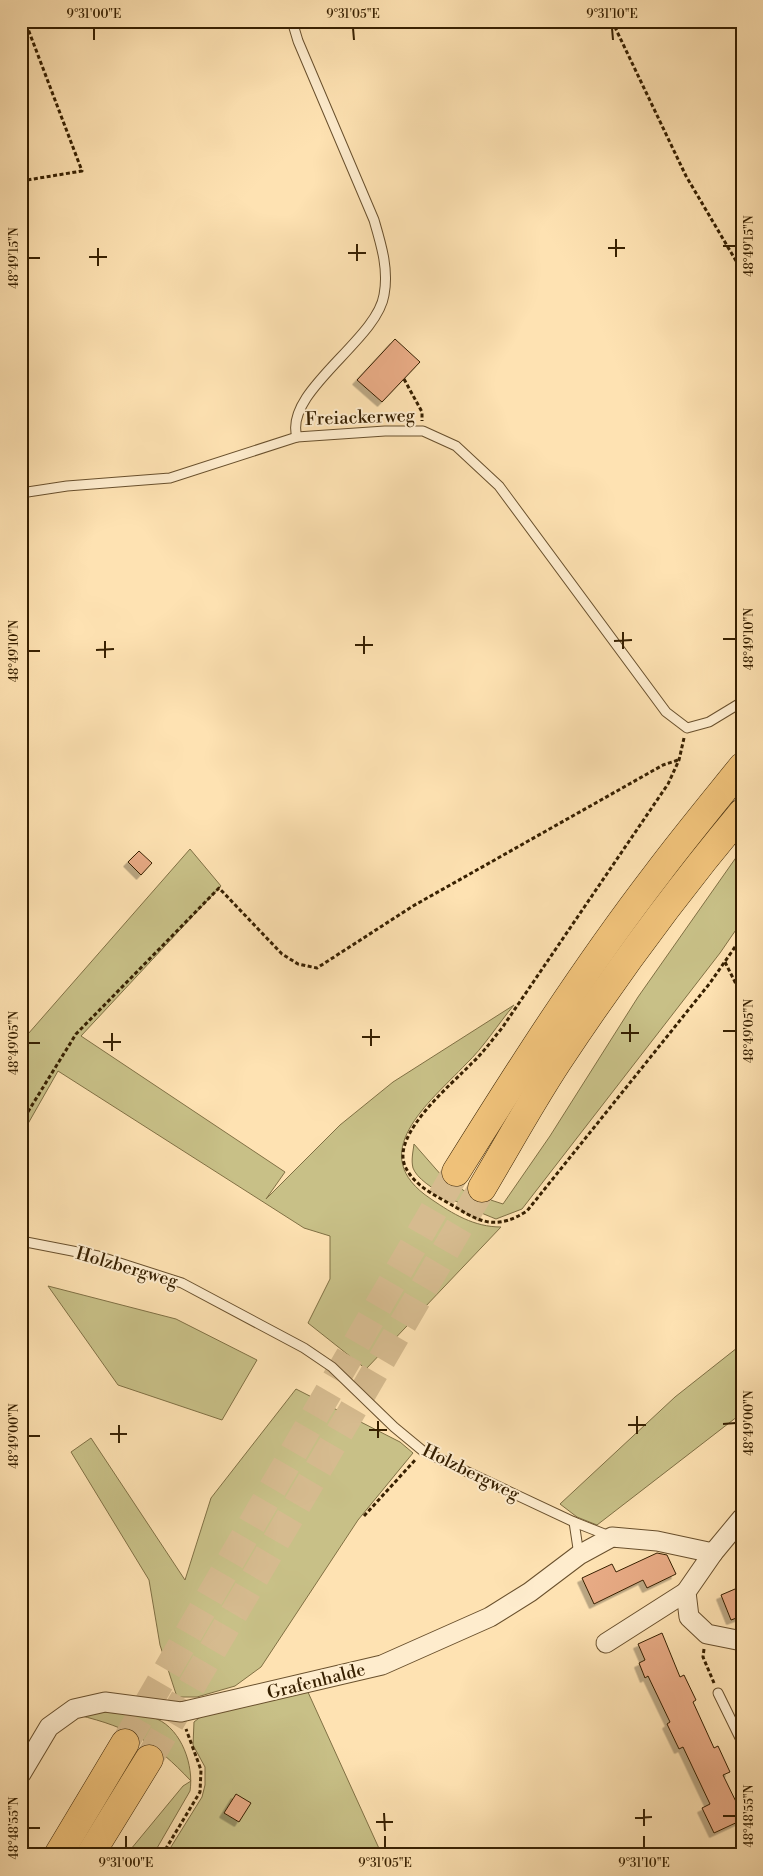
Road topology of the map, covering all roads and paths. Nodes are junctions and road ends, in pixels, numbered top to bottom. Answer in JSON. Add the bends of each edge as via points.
{"nodes":[{"id":1,"x":25,"y":21,"type":"edge"},
{"id":2,"x":292,"y":21,"type":"edge"},
{"id":3,"x":612,"y":21,"type":"edge"},
{"id":4,"x":21,"y":181,"type":"edge"},
{"id":5,"x":742,"y":271,"type":"edge"},
{"id":6,"x":404,"y":378,"type":"dead end"},
{"id":7,"x":423,"y":431,"type":"junction"},
{"id":8,"x":298,"y":437,"type":"junction"},
{"id":9,"x":21,"y":493,"type":"edge"},
{"id":10,"x":742,"y":702,"type":"edge"},
{"id":11,"x":687,"y":728,"type":"junction"},
{"id":12,"x":679,"y":760,"type":"junction"},
{"id":13,"x":742,"y":767,"type":"edge"},
{"id":14,"x":742,"y":813,"type":"edge"},
{"id":15,"x":742,"y":937,"type":"edge"},
{"id":16,"x":725,"y":961,"type":"junction"},
{"id":17,"x":742,"y":996,"type":"edge"},
{"id":18,"x":21,"y":1123,"type":"edge"},
{"id":19,"x":456,"y":1172,"type":"tunnel mouth"},
{"id":20,"x":482,"y":1188,"type":"tunnel mouth"},
{"id":21,"x":21,"y":1241,"type":"edge"},
{"id":22,"x":423,"y":1451,"type":"junction"},
{"id":23,"x":364,"y":1516,"type":"dead end"},
{"id":24,"x":742,"y":1518,"type":"edge"},
{"id":25,"x":574,"y":1522,"type":"junction"},
{"id":26,"x":612,"y":1537,"type":"junction"},
{"id":27,"x":713,"y":1553,"type":"junction"},
{"id":28,"x":579,"y":1556,"type":"junction"},
{"id":29,"x":686,"y":1592,"type":"junction"},
{"id":30,"x":707,"y":1634,"type":"junction"},
{"id":31,"x":742,"y":1641,"type":"edge"},
{"id":32,"x":606,"y":1643,"type":"dead end"},
{"id":33,"x":718,"y":1693,"type":"joint"},
{"id":34,"x":180,"y":1712,"type":"junction"},
{"id":35,"x":125,"y":1742,"type":"tunnel mouth"},
{"id":36,"x":742,"y":1742,"type":"edge"},
{"id":37,"x":149,"y":1759,"type":"tunnel mouth"},
{"id":38,"x":21,"y":1774,"type":"edge"},
{"id":39,"x":58,"y":1855,"type":"edge"},
{"id":40,"x":90,"y":1855,"type":"edge"},
{"id":41,"x":162,"y":1855,"type":"edge"}],
"edges":[{"from":1,"to":4,"type":"path","via":[[82,171]]},
{"from":2,"to":8,"type":"lane","name":"Freiackerweg","via":[[374,220],[385,270],[384,296],[375,319],[328,370],[298,410],[295,428]]},
{"from":3,"to":5,"type":"path","via":[[686,176]]},
{"from":6,"to":7,"type":"path","via":[[422,412]]},
{"from":7,"to":8,"type":"lane","name":"Freiackerweg"},
{"from":7,"to":11,"type":"lane","name":"Freiackerweg","via":[[456,446],[499,486],[666,712]]},
{"from":8,"to":9,"type":"lane","via":[[170,478]]},
{"from":10,"to":11,"type":"lane","via":[[709,722]]},
{"from":11,"to":12,"type":"path"},
{"from":12,"to":16,"type":"path","via":[[668,784],[502,1028],[442,1091],[412,1130],[402,1150],[405,1166],[418,1184],[474,1218],[495,1224],[514,1219],[527,1211]]},
{"from":12,"to":18,"type":"path","via":[[663,765],[413,906],[317,968],[298,964],[282,954],[219,888],[76,1034]]},
{"from":13,"to":19,"type":"highway","via":[[656,874],[531,1052]]},
{"from":14,"to":20,"type":"highway","via":[[691,873],[624,964],[558,1062]]},
{"from":15,"to":16,"type":"path"},
{"from":16,"to":17,"type":"path"},
{"from":21,"to":22,"type":"lane","name":"Holzbergweg","via":[[98,1256],[182,1283],[304,1348],[332,1367]]},
{"from":22,"to":23,"type":"path"},
{"from":22,"to":25,"type":"lane","name":"Holzbergweg"},
{"from":24,"to":27,"type":"street"},
{"from":25,"to":26,"type":"lane","name":"Holzbergweg"},
{"from":25,"to":28,"type":"lane"},
{"from":26,"to":27,"type":"street","name":"Holzbergweg","via":[[657,1540]]},
{"from":26,"to":28,"type":"street","name":"Grafenhalde"},
{"from":27,"to":29,"type":"street"},
{"from":28,"to":34,"type":"street","name":"Grafenhalde","via":[[490,1617],[382,1665]]},
{"from":29,"to":30,"type":"street","via":[[689,1617]]},
{"from":29,"to":32,"type":"street"},
{"from":30,"to":31,"type":"street"},
{"from":30,"to":33,"type":"path","via":[[703,1657]]},
{"from":33,"to":36,"type":"lane"},
{"from":34,"to":38,"type":"street","name":"Grafenhalde","via":[[105,1702],[74,1709],[49,1728]]},
{"from":34,"to":41,"type":"path","via":[[202,1770],[200,1792]]},
{"from":35,"to":39,"type":"highway"},
{"from":37,"to":40,"type":"highway"}]}
